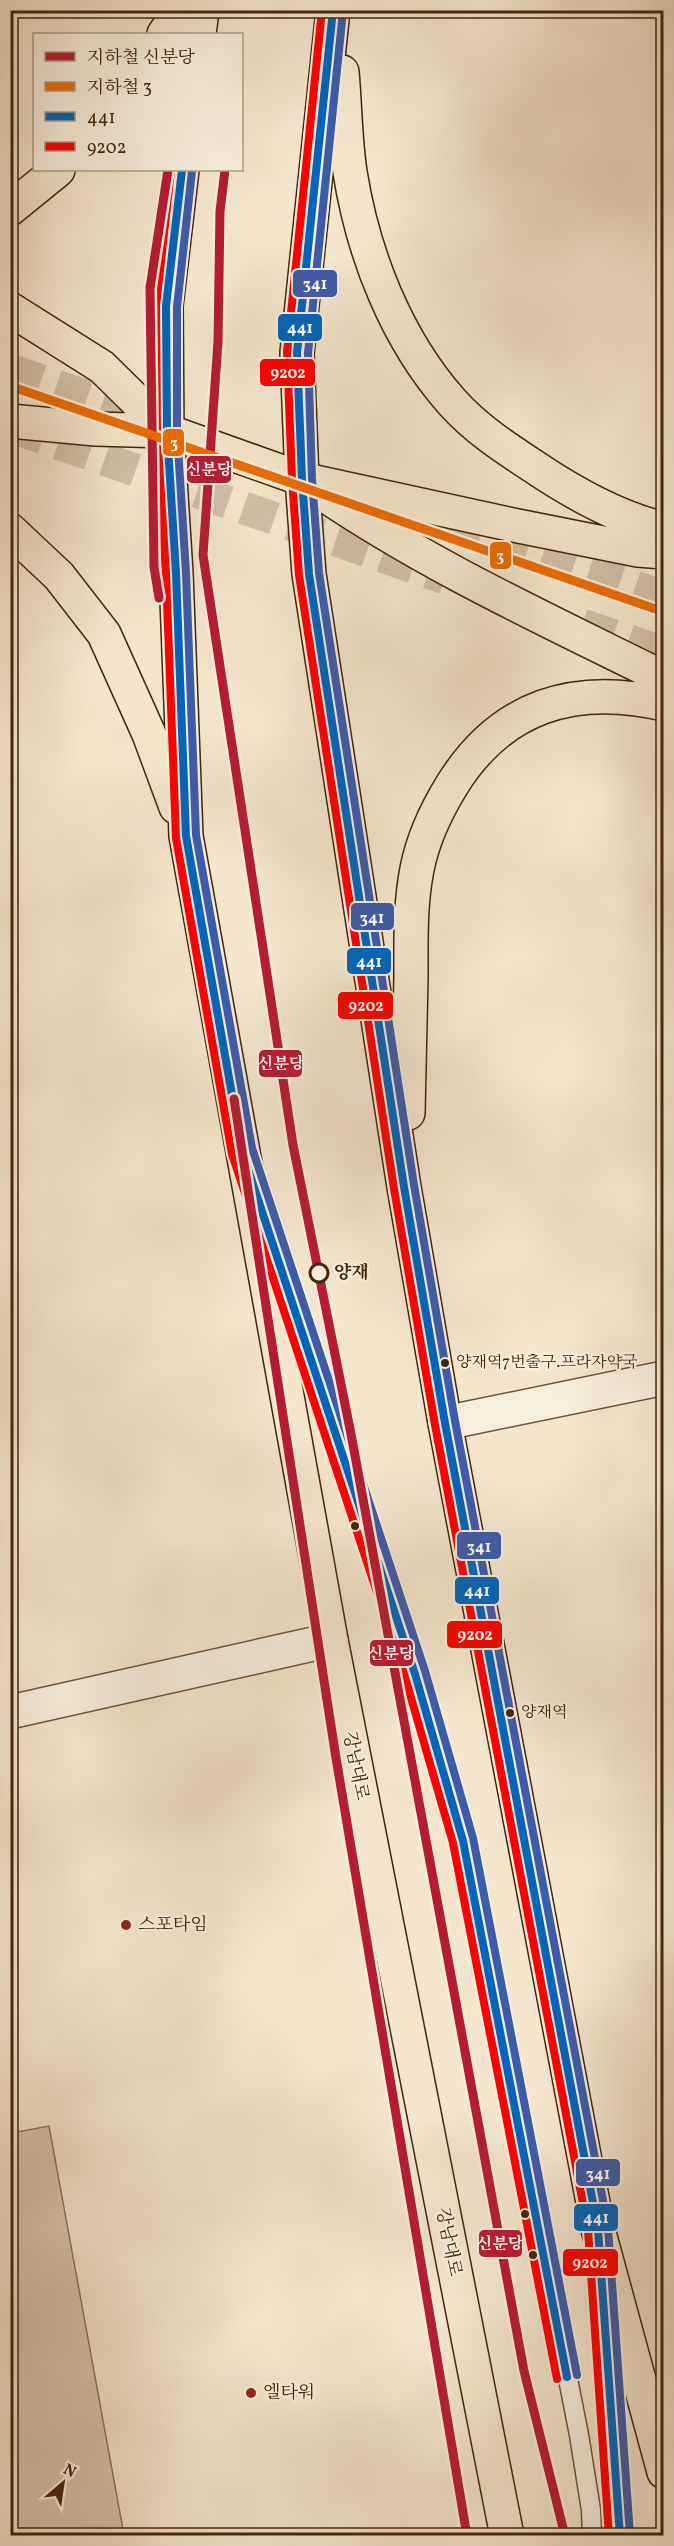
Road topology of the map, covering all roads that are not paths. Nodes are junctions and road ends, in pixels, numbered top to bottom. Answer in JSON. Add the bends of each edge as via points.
{"nodes":[{"id":1,"x":181,"y":10,"type":"edge"},
{"id":2,"x":202,"y":10,"type":"edge"},
{"id":3,"x":335,"y":10,"type":"edge"},
{"id":4,"x":166,"y":33,"type":"edge"},
{"id":5,"x":199,"y":33,"type":"edge"},
{"id":6,"x":57,"y":171,"type":"edge"},
{"id":7,"x":182,"y":171,"type":"edge"},
{"id":8,"x":10,"y":210,"type":"edge"},
{"id":9,"x":10,"y":309,"type":"edge"},
{"id":10,"x":10,"y":421,"type":"edge"},
{"id":11,"x":167,"y":431,"type":"junction"},
{"id":12,"x":302,"y":479,"type":"junction"},
{"id":13,"x":663,"y":529,"type":"edge"},
{"id":14,"x":10,"y":530,"type":"edge"},
{"id":15,"x":663,"y":552,"type":"edge"},
{"id":16,"x":663,"y":678,"type":"edge"},
{"id":17,"x":663,"y":704,"type":"edge"},
{"id":18,"x":186,"y":836,"type":"junction"},
{"id":19,"x":242,"y":1151,"type":"junction"},
{"id":20,"x":404,"y":1187,"type":"junction"},
{"id":21,"x":663,"y":1378,"type":"edge"},
{"id":22,"x":445,"y":1423,"type":"junction"},
{"id":23,"x":330,"y":1640,"type":"junction"},
{"id":24,"x":10,"y":1712,"type":"edge"},
{"id":25,"x":598,"y":2229,"type":"junction"},
{"id":26,"x":663,"y":2472,"type":"edge"},
{"id":27,"x":507,"y":2535,"type":"edge"},
{"id":28,"x":592,"y":2535,"type":"edge"},
{"id":29,"x":620,"y":2535,"type":"edge"}],
"edges":[{"from":1,"to":4,"type":"main road"},
{"from":2,"to":5,"type":"main road"},
{"from":3,"to":12,"type":"main road","via":[[297,353]]},
{"from":3,"to":13,"type":"main road","via":[[350,172],[366,243],[394,315],[419,359],[452,402],[511,452],[596,503],[638,523]]},
{"from":6,"to":8,"type":"main road"},
{"from":7,"to":11,"type":"main road","name":"강남대로","via":[[166,306]]},
{"from":9,"to":11,"type":"main road","via":[[102,366]]},
{"from":10,"to":11,"type":"main road"},
{"from":11,"to":12,"type":"main road"},
{"from":11,"to":18,"type":"main road","name":"강남대로"},
{"from":12,"to":15,"type":"main road","via":[[513,525]]},
{"from":12,"to":16,"type":"main road","via":[[415,551]]},
{"from":12,"to":20,"type":"main road","via":[[322,671]]},
{"from":14,"to":18,"type":"main road","via":[[59,576],[104,634],[149,734]]},
{"from":17,"to":20,"type":"main road","via":[[587,697],[554,703],[519,716],[489,738],[465,765],[444,799],[426,835],[417,870]]},
{"from":18,"to":19,"type":"main road","name":"강남대로"},
{"from":19,"to":23,"type":"main road","name":"강남대로"},
{"from":19,"to":28,"type":"lane","via":[[411,1663],[463,1841],[579,2435]]},
{"from":20,"to":22,"type":"main road"},
{"from":21,"to":22,"type":"street"},
{"from":22,"to":25,"type":"main road"},
{"from":23,"to":24,"type":"street"},
{"from":23,"to":27,"type":"main road","name":"강남대로"},
{"from":25,"to":26,"type":"main road"},
{"from":25,"to":29,"type":"lane"}]}
